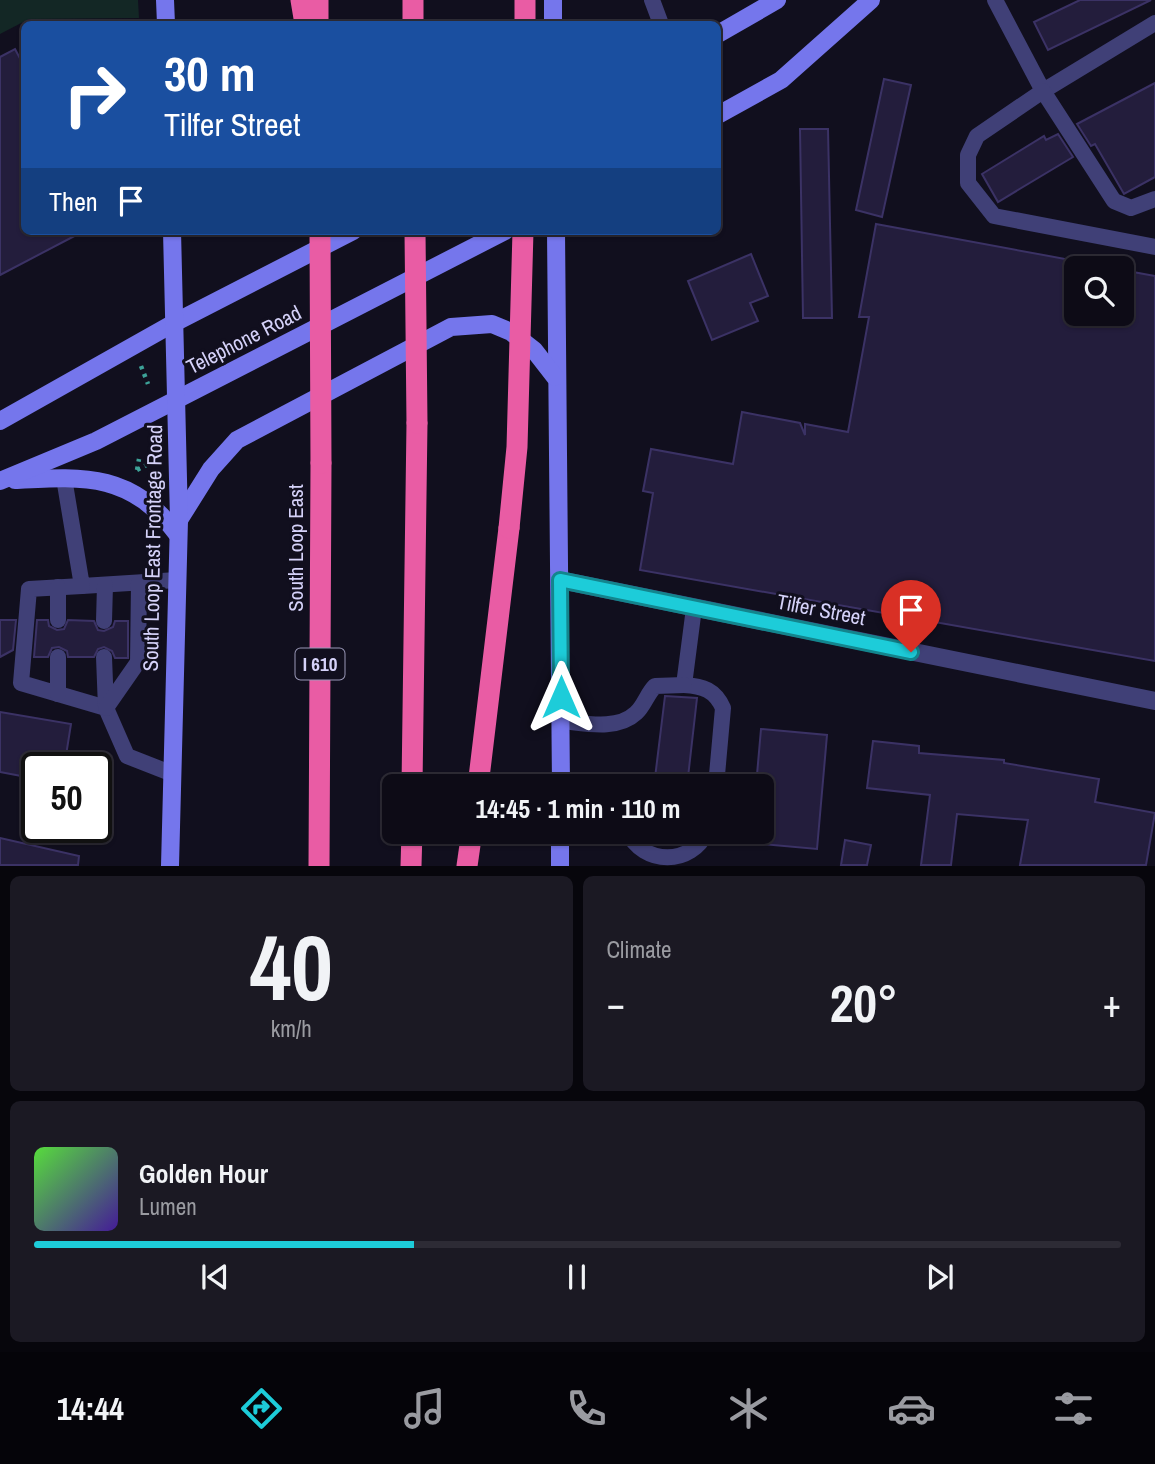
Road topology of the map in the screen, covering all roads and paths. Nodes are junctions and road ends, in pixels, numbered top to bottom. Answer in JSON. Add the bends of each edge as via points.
{"nodes":[{"id":1,"x":165,"y":0,"type":"edge"},
{"id":2,"x":301,"y":0,"type":"edge"},
{"id":3,"x":318,"y":0,"type":"edge"},
{"id":4,"x":413,"y":0,"type":"edge"},
{"id":5,"x":525,"y":0,"type":"edge"},
{"id":6,"x":553,"y":0,"type":"edge"},
{"id":7,"x":652,"y":0,"type":"edge"},
{"id":8,"x":777,"y":0,"type":"edge"},
{"id":9,"x":871,"y":0,"type":"edge"},
{"id":10,"x":995,"y":0,"type":"edge"},
{"id":11,"x":166,"y":21,"type":"edge"},
{"id":12,"x":304,"y":21,"type":"edge"},
{"id":13,"x":318,"y":21,"type":"edge"},
{"id":14,"x":414,"y":21,"type":"edge"},
{"id":15,"x":526,"y":21,"type":"edge"},
{"id":16,"x":553,"y":21,"type":"edge"},
{"id":17,"x":660,"y":21,"type":"edge"},
{"id":18,"x":1155,"y":23,"type":"edge"},
{"id":19,"x":721,"y":32,"type":"edge"},
{"id":20,"x":1043,"y":91,"type":"junction"},
{"id":21,"x":721,"y":114,"type":"edge"},
{"id":22,"x":1155,"y":199,"type":"edge"},
{"id":23,"x":172,"y":235,"type":"edge"},
{"id":24,"x":320,"y":235,"type":"edge"},
{"id":25,"x":345,"y":235,"type":"edge"},
{"id":26,"x":415,"y":235,"type":"edge"},
{"id":27,"x":497,"y":235,"type":"edge"},
{"id":28,"x":523,"y":235,"type":"edge"},
{"id":29,"x":556,"y":235,"type":"edge"},
{"id":30,"x":1155,"y":247,"type":"edge"},
{"id":31,"x":174,"y":323,"type":"junction"},
{"id":32,"x":138,"y":358,"type":"dead end"},
{"id":33,"x":555,"y":377,"type":"junction"},
{"id":34,"x":149,"y":384,"type":"dead end"},
{"id":35,"x":178,"y":399,"type":"junction"},
{"id":36,"x":0,"y":421,"type":"edge"},
{"id":37,"x":155,"y":461,"type":"dead end"},
{"id":38,"x":137,"y":470,"type":"dead end"},
{"id":39,"x":64,"y":478,"type":"junction"},
{"id":40,"x":1,"y":481,"type":"edge"},
{"id":41,"x":179,"y":528,"type":"junction"},
{"id":42,"x":177,"y":580,"type":"junction"},
{"id":43,"x":560,"y":580,"type":"junction"},
{"id":44,"x":139,"y":583,"type":"junction"},
{"id":45,"x":105,"y":585,"type":"junction"},
{"id":46,"x":82,"y":586,"type":"junction"},
{"id":47,"x":58,"y":587,"type":"junction"},
{"id":48,"x":694,"y":608,"type":"junction"},
{"id":49,"x":58,"y":620,"type":"dead end"},
{"id":50,"x":104,"y":621,"type":"dead end"},
{"id":51,"x":58,"y":657,"type":"dead end"},
{"id":52,"x":104,"y":657,"type":"dead end"},
{"id":53,"x":684,"y":685,"type":"junction"},
{"id":54,"x":58,"y":694,"type":"junction"},
{"id":55,"x":1155,"y":701,"type":"edge"},
{"id":56,"x":106,"y":708,"type":"junction"},
{"id":57,"x":561,"y":721,"type":"junction"},
{"id":58,"x":173,"y":774,"type":"junction"},
{"id":59,"x":412,"y":774,"type":"edge"},
{"id":60,"x":479,"y":774,"type":"edge"},
{"id":61,"x":561,"y":774,"type":"edge"},
{"id":62,"x":717,"y":774,"type":"edge"},
{"id":63,"x":412,"y":844,"type":"edge"},
{"id":64,"x":470,"y":844,"type":"edge"},
{"id":65,"x":560,"y":844,"type":"edge"},
{"id":66,"x":634,"y":844,"type":"edge"},
{"id":67,"x":702,"y":844,"type":"edge"},
{"id":68,"x":170,"y":866,"type":"edge"},
{"id":69,"x":319,"y":866,"type":"edge"},
{"id":70,"x":411,"y":866,"type":"edge"},
{"id":71,"x":467,"y":866,"type":"edge"},
{"id":72,"x":560,"y":866,"type":"edge"}],
"edges":[{"from":1,"to":11,"type":"main road"},
{"from":2,"to":12,"type":"highway"},
{"from":3,"to":13,"type":"highway"},
{"from":4,"to":14,"type":"highway"},
{"from":5,"to":15,"type":"highway"},
{"from":6,"to":16,"type":"main road"},
{"from":7,"to":17,"type":"lane"},
{"from":8,"to":19,"type":"main road"},
{"from":9,"to":21,"type":"main road","via":[[781,80]]},
{"from":10,"to":20,"type":"lane"},
{"from":18,"to":20,"type":"lane"},
{"from":20,"to":22,"type":"lane","via":[[1114,201],[1131,208]]},
{"from":20,"to":30,"type":"lane","via":[[977,136],[968,155],[968,183],[993,216]]},
{"from":23,"to":31,"type":"main road","name":"South Loop East Frontage Road"},
{"from":24,"to":69,"type":"highway","name":"South Loop East","number":"I 610","bridge":true},
{"from":25,"to":31,"type":"main road"},
{"from":26,"to":59,"type":"highway","bridge":true},
{"from":27,"to":35,"type":"main road","name":"Telephone Road"},
{"from":28,"to":60,"type":"highway","bridge":true,"via":[[517,447]]},
{"from":29,"to":33,"type":"main road"},
{"from":31,"to":35,"type":"main road","name":"South Loop East Frontage Road"},
{"from":31,"to":36,"type":"main road"},
{"from":32,"to":34,"type":"path"},
{"from":33,"to":41,"type":"main road","via":[[534,350],[511,332],[492,324],[451,327],[237,440],[211,469]]},
{"from":33,"to":43,"type":"main road"},
{"from":35,"to":40,"type":"main road","name":"Telephone Road","via":[[96,441]]},
{"from":35,"to":41,"type":"main road","name":"South Loop East Frontage Road"},
{"from":37,"to":38,"type":"path"},
{"from":39,"to":40,"type":"main road"},
{"from":39,"to":41,"type":"main road","via":[[92,478],[135,494]]},
{"from":39,"to":46,"type":"lane"},
{"from":41,"to":42,"type":"main road","name":"South Loop East Frontage Road"},
{"from":42,"to":44,"type":"lane"},
{"from":42,"to":58,"type":"main road","name":"South Loop East Frontage Road"},
{"from":43,"to":48,"type":"street","name":"Tilfer Street"},
{"from":43,"to":57,"type":"main road"},
{"from":44,"to":45,"type":"lane"},
{"from":44,"to":56,"type":"lane","via":[[138,662]]},
{"from":45,"to":46,"type":"lane"},
{"from":45,"to":50,"type":"lane"},
{"from":46,"to":47,"type":"lane"},
{"from":47,"to":49,"type":"lane"},
{"from":47,"to":54,"type":"lane","via":[[29,589],[21,683]]},
{"from":48,"to":53,"type":"lane"},
{"from":48,"to":55,"type":"street","name":"Tilfer Street"},
{"from":51,"to":54,"type":"lane"},
{"from":52,"to":56,"type":"lane"},
{"from":53,"to":57,"type":"lane","via":[[655,686],[628,719],[608,724]]},
{"from":53,"to":62,"type":"lane","via":[[710,690],[723,708]]},
{"from":54,"to":56,"type":"lane"},
{"from":56,"to":58,"type":"lane","via":[[127,756]]},
{"from":57,"to":61,"type":"main road"},
{"from":58,"to":68,"type":"main road","name":"South Loop East Frontage Road"},
{"from":63,"to":70,"type":"highway"},
{"from":64,"to":71,"type":"highway"},
{"from":65,"to":72,"type":"main road"},
{"from":66,"to":67,"type":"lane","via":[[647,859],[679,862]]}]}
